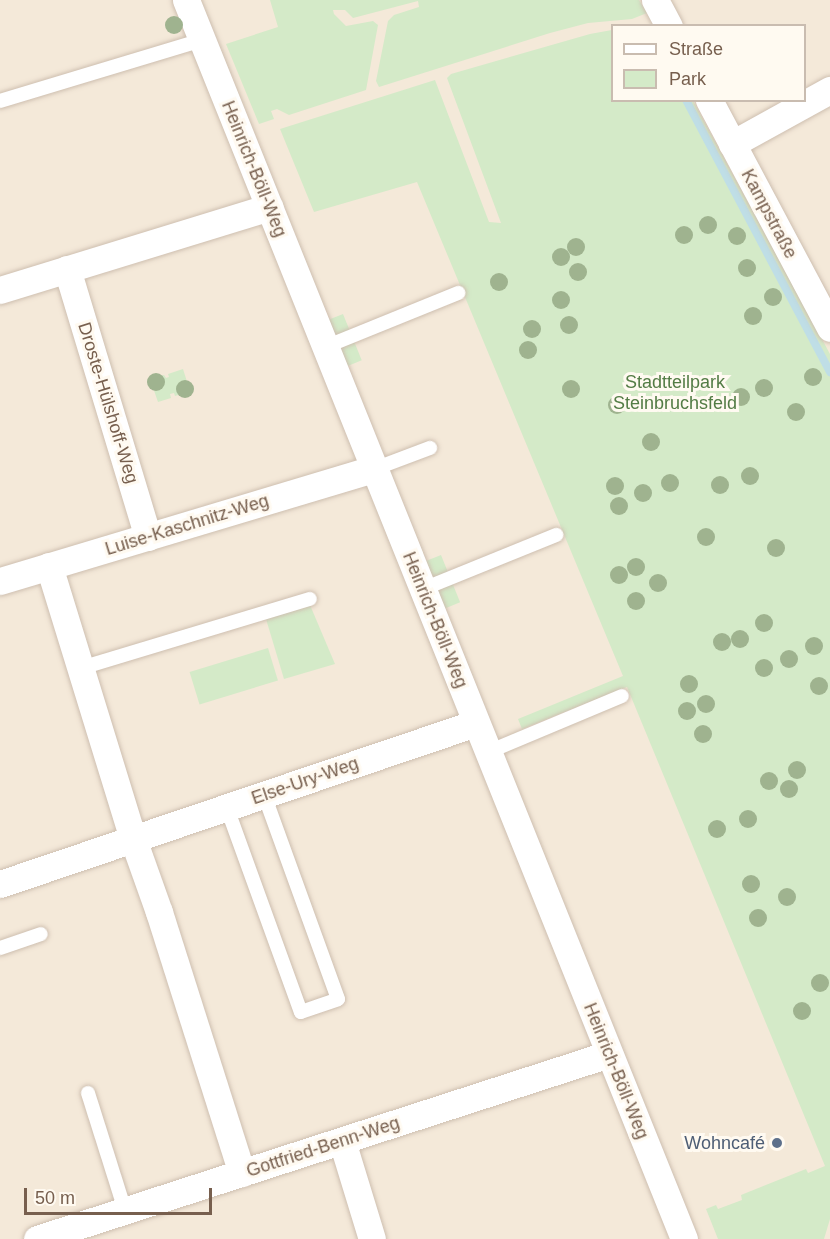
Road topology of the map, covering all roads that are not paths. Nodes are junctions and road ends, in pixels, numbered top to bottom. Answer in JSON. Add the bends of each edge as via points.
{"nodes":[{"id":1,"x":186,"y":0,"type":"edge"},
{"id":2,"x":655,"y":0,"type":"edge"},
{"id":3,"x":668,"y":24,"type":"edge"},
{"id":4,"x":202,"y":40,"type":"junction"},
{"id":5,"x":830,"y":90,"type":"edge"},
{"id":6,"x":0,"y":101,"type":"edge"},
{"id":7,"x":710,"y":102,"type":"edge"},
{"id":8,"x":732,"y":144,"type":"junction"},
{"id":9,"x":269,"y":207,"type":"junction"},
{"id":10,"x":67,"y":269,"type":"junction"},
{"id":11,"x":0,"y":290,"type":"edge"},
{"id":12,"x":458,"y":293,"type":"dead end"},
{"id":13,"x":830,"y":328,"type":"edge"},
{"id":14,"x":325,"y":347,"type":"junction"},
{"id":15,"x":430,"y":448,"type":"dead end"},
{"id":16,"x":374,"y":468,"type":"junction"},
{"id":17,"x":556,"y":535,"type":"dead end"},
{"id":18,"x":148,"y":537,"type":"junction"},
{"id":19,"x":49,"y":566,"type":"junction"},
{"id":20,"x":0,"y":581,"type":"edge"},
{"id":21,"x":423,"y":589,"type":"junction"},
{"id":22,"x":310,"y":599,"type":"dead end"},
{"id":23,"x":81,"y":668,"type":"junction"},
{"id":24,"x":622,"y":696,"type":"dead end"},
{"id":25,"x":476,"y":723,"type":"junction"},
{"id":26,"x":488,"y":752,"type":"junction"},
{"id":27,"x":264,"y":795,"type":"junction"},
{"id":28,"x":226,"y":808,"type":"junction"},
{"id":29,"x":133,"y":839,"type":"junction"},
{"id":30,"x":0,"y":884,"type":"edge"},
{"id":31,"x":41,"y":934,"type":"dead end"},
{"id":32,"x":0,"y":948,"type":"edge"},
{"id":33,"x":338,"y":999,"type":"junction"},
{"id":34,"x":343,"y":1013,"type":"dead end"},
{"id":35,"x":609,"y":1054,"type":"junction"},
{"id":36,"x":88,"y":1093,"type":"dead end"},
{"id":37,"x":342,"y":1141,"type":"junction"},
{"id":38,"x":242,"y":1173,"type":"junction"},
{"id":39,"x":125,"y":1210,"type":"junction"},
{"id":40,"x":37,"y":1239,"type":"edge"},
{"id":41,"x":372,"y":1239,"type":"edge"},
{"id":42,"x":684,"y":1239,"type":"edge"}],
"edges":[{"from":1,"to":4,"type":"street","name":"Heinrich-Böll-Weg"},
{"from":2,"to":3,"type":"street"},
{"from":4,"to":6,"type":"lane"},
{"from":4,"to":9,"type":"street","name":"Heinrich-Böll-Weg"},
{"from":5,"to":8,"type":"street"},
{"from":7,"to":8,"type":"street","name":"Kampstraße"},
{"from":8,"to":13,"type":"street","name":"Kampstraße"},
{"from":9,"to":10,"type":"street"},
{"from":9,"to":14,"type":"street","name":"Heinrich-Böll-Weg"},
{"from":10,"to":11,"type":"street"},
{"from":10,"to":18,"type":"street","name":"Droste-Hülshoff-Weg"},
{"from":12,"to":14,"type":"lane"},
{"from":14,"to":16,"type":"street","name":"Heinrich-Böll-Weg"},
{"from":15,"to":16,"type":"lane"},
{"from":16,"to":18,"type":"street","name":"Luise-Kaschnitz-Weg"},
{"from":16,"to":21,"type":"street","name":"Heinrich-Böll-Weg"},
{"from":17,"to":21,"type":"lane"},
{"from":18,"to":19,"type":"street","name":"Luise-Kaschnitz-Weg"},
{"from":19,"to":20,"type":"street","name":"Luise-Kaschnitz-Weg"},
{"from":19,"to":23,"type":"street"},
{"from":21,"to":25,"type":"street","name":"Heinrich-Böll-Weg"},
{"from":22,"to":23,"type":"lane"},
{"from":23,"to":29,"type":"street"},
{"from":24,"to":26,"type":"lane"},
{"from":25,"to":26,"type":"street","name":"Heinrich-Böll-Weg"},
{"from":25,"to":27,"type":"street","name":"Else-Ury-Weg"},
{"from":26,"to":35,"type":"street","name":"Heinrich-Böll-Weg"},
{"from":27,"to":28,"type":"street","name":"Else-Ury-Weg"},
{"from":27,"to":33,"type":"lane"},
{"from":28,"to":29,"type":"street","name":"Else-Ury-Weg"},
{"from":28,"to":33,"type":"lane","via":[[303,1019]]},
{"from":29,"to":30,"type":"street","name":"Else-Ury-Weg"},
{"from":29,"to":38,"type":"street"},
{"from":31,"to":32,"type":"lane"},
{"from":33,"to":34,"type":"lane"},
{"from":35,"to":37,"type":"street","name":"Gottfried-Benn-Weg"},
{"from":35,"to":42,"type":"street","name":"Heinrich-Böll-Weg"},
{"from":36,"to":39,"type":"lane"},
{"from":37,"to":38,"type":"street","name":"Gottfried-Benn-Weg"},
{"from":37,"to":41,"type":"street"},
{"from":38,"to":39,"type":"street","name":"Gottfried-Benn-Weg"},
{"from":39,"to":40,"type":"street","name":"Gottfried-Benn-Weg"}]}
